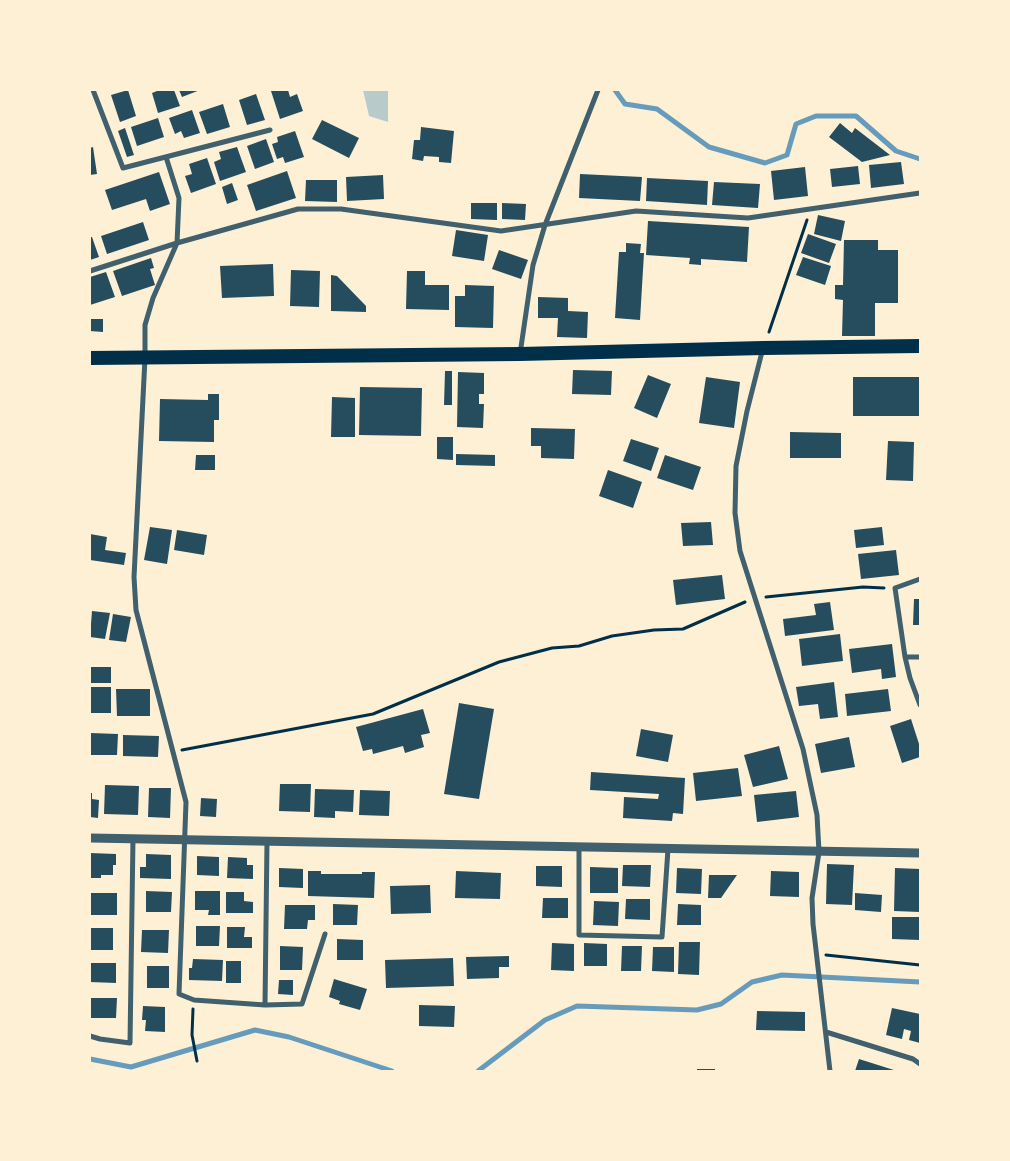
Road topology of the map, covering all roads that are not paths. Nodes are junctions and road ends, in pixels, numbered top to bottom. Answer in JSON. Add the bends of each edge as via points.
{"nodes":[{"id":1,"x":93,"y":90,"type":"edge"},
{"id":2,"x":598,"y":90,"type":"edge"},
{"id":3,"x":270,"y":130,"type":"dead end"},
{"id":4,"x":166,"y":157,"type":"junction"},
{"id":5,"x":920,"y":193,"type":"edge"},
{"id":6,"x":545,"y":225,"type":"junction"},
{"id":7,"x":177,"y":243,"type":"junction"},
{"id":8,"x":90,"y":271,"type":"edge"},
{"id":9,"x":920,"y":346,"type":"edge"},
{"id":10,"x":763,"y":348,"type":"junction"},
{"id":11,"x":520,"y":354,"type":"junction"},
{"id":12,"x":90,"y":358,"type":"edge"},
{"id":13,"x":145,"y":358,"type":"junction"},
{"id":14,"x":920,"y":579,"type":"edge"},
{"id":15,"x":906,"y":657,"type":"junction"},
{"id":16,"x":920,"y":657,"type":"edge"},
{"id":17,"x":920,"y":705,"type":"edge"},
{"id":18,"x":90,"y":838,"type":"edge"},
{"id":19,"x":133,"y":838,"type":"junction"},
{"id":20,"x":184,"y":839,"type":"junction"},
{"id":21,"x":267,"y":841,"type":"junction"},
{"id":22,"x":579,"y":848,"type":"junction"},
{"id":23,"x":668,"y":849,"type":"junction"},
{"id":24,"x":819,"y":852,"type":"junction"},
{"id":25,"x":920,"y":853,"type":"edge"},
{"id":26,"x":325,"y":934,"type":"dead end"},
{"id":27,"x":265,"y":1005,"type":"junction"},
{"id":28,"x":826,"y":1032,"type":"junction"},
{"id":29,"x":90,"y":1036,"type":"edge"},
{"id":30,"x":920,"y":1064,"type":"edge"},
{"id":31,"x":830,"y":1071,"type":"edge"}],
"edges":[{"from":1,"to":4,"type":"street","via":[[123,168]]},
{"from":2,"to":6,"type":"street"},
{"from":3,"to":4,"type":"street"},
{"from":4,"to":7,"type":"street","via":[[180,198]]},
{"from":5,"to":6,"type":"street","via":[[748,218],[636,211]]},
{"from":6,"to":7,"type":"street","via":[[501,230],[350,210],[298,209]]},
{"from":6,"to":11,"type":"street","via":[[533,265]]},
{"from":7,"to":8,"type":"street"},
{"from":7,"to":13,"type":"street","via":[[145,325]]},
{"from":9,"to":10,"type":"highway"},
{"from":10,"to":11,"type":"highway"},
{"from":10,"to":24,"type":"street","via":[[736,466],[735,513],[740,551],[803,749],[817,815]]},
{"from":11,"to":13,"type":"highway"},
{"from":12,"to":13,"type":"highway"},
{"from":13,"to":20,"type":"street","via":[[134,577],[136,610],[186,802]]},
{"from":14,"to":15,"type":"street","via":[[895,588]]},
{"from":15,"to":16,"type":"street"},
{"from":15,"to":17,"type":"street"},
{"from":18,"to":19,"type":"street"},
{"from":19,"to":20,"type":"street"},
{"from":19,"to":29,"type":"street","via":[[130,1043]]},
{"from":20,"to":21,"type":"street"},
{"from":20,"to":27,"type":"street","via":[[179,994],[194,1000]]},
{"from":21,"to":22,"type":"street"},
{"from":21,"to":27,"type":"street"},
{"from":22,"to":23,"type":"street"},
{"from":22,"to":23,"type":"street","via":[[579,935],[653,937],[662,937]]},
{"from":23,"to":24,"type":"street"},
{"from":24,"to":25,"type":"street"},
{"from":24,"to":28,"type":"street","via":[[812,898]]},
{"from":26,"to":27,"type":"street","via":[[302,1004]]},
{"from":28,"to":30,"type":"street","via":[[913,1058]]},
{"from":28,"to":31,"type":"street"}]}
